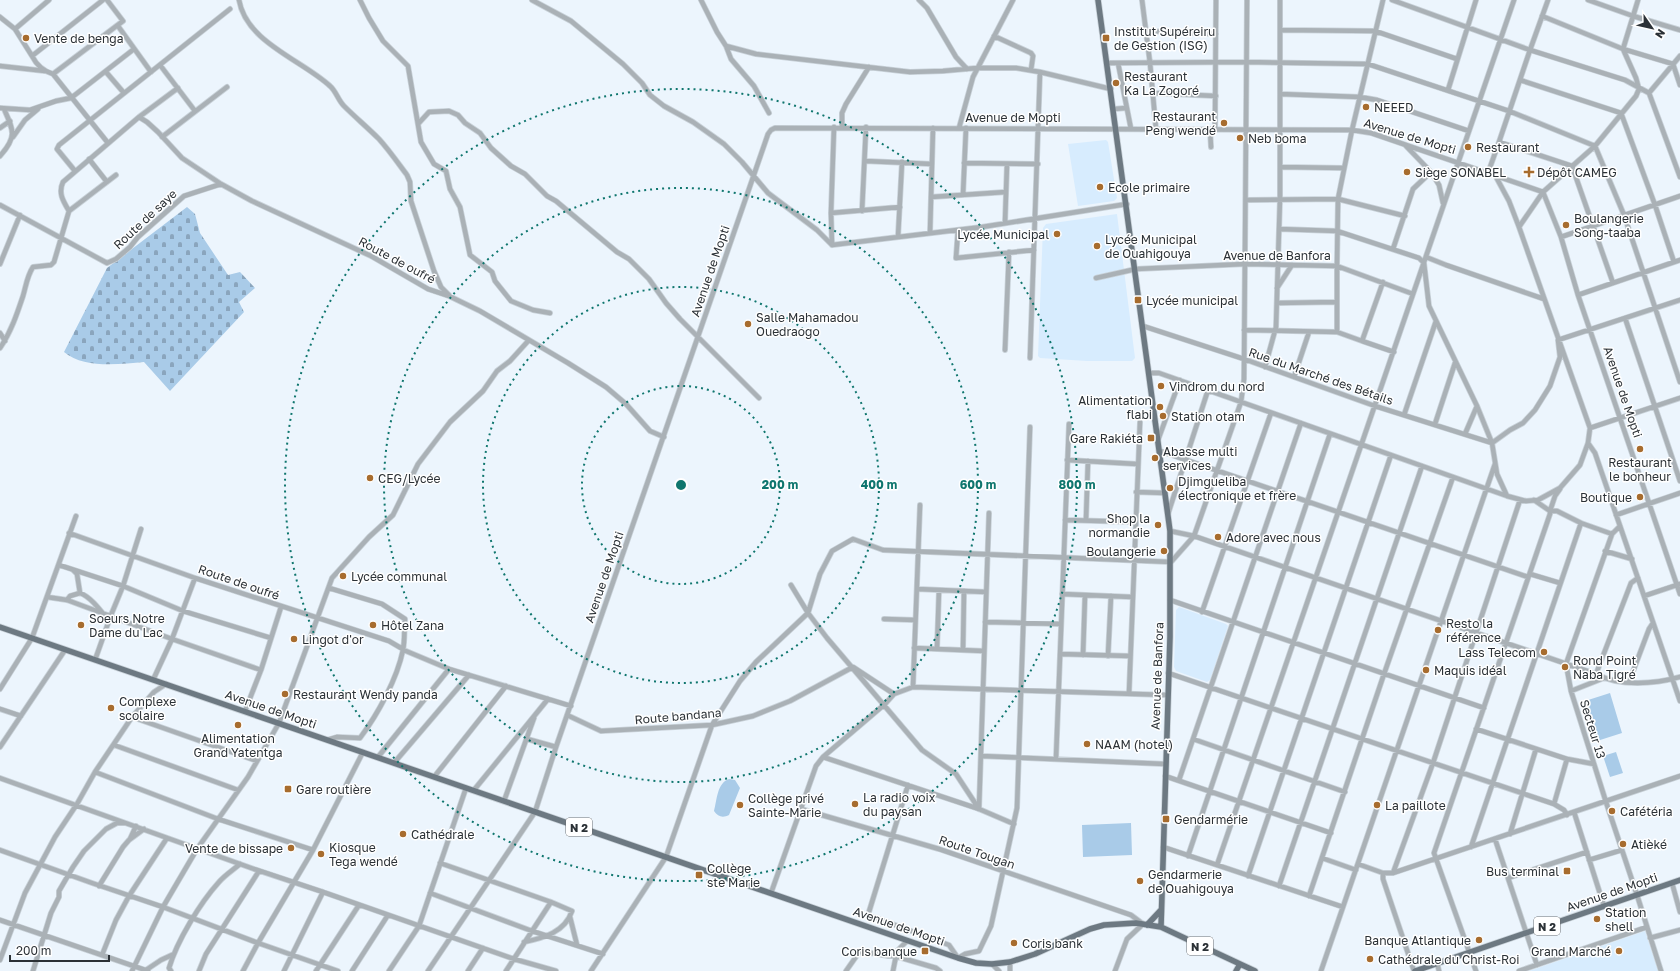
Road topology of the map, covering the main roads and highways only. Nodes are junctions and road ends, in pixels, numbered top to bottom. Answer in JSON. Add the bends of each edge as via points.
{"nodes":[{"id":1,"x":1098,"y":0,"type":"edge"},
{"id":2,"x":0,"y":627,"type":"edge"},
{"id":3,"x":1680,"y":880,"type":"edge"},
{"id":4,"x":1161,"y":910,"type":"junction"},
{"id":5,"x":1145,"y":925,"type":"junction"},
{"id":6,"x":1160,"y":927,"type":"junction"},
{"id":7,"x":1240,"y":964,"type":"junction"},
{"id":8,"x":1236,"y":971,"type":"edge"},
{"id":9,"x":1255,"y":971,"type":"edge"},
{"id":10,"x":1414,"y":971,"type":"edge"}],
"edges":[{"from":1,"to":4,"type":"main road","name":"Avenue de Banfora","via":[[1170,531]]},
{"from":2,"to":5,"type":"main road","name":"Avenue de Mopti","number":"N 2","via":[[976,963],[1010,962],[1097,927],[1124,923]]},
{"from":3,"to":10,"type":"main road","name":"Avenue de Mopti","number":"N 2"},
{"from":4,"to":5,"type":"main road"},
{"from":4,"to":6,"type":"main road","name":"Avenue de Banfora"},
{"from":5,"to":6,"type":"main road","name":"Avenue de Mopti","number":"N 2"},
{"from":6,"to":7,"type":"main road","name":"Avenue de Mopti","number":"N 2"},
{"from":7,"to":8,"type":"main road"},
{"from":7,"to":9,"type":"main road","name":"Avenue de Mopti","number":"N 2"}]}
